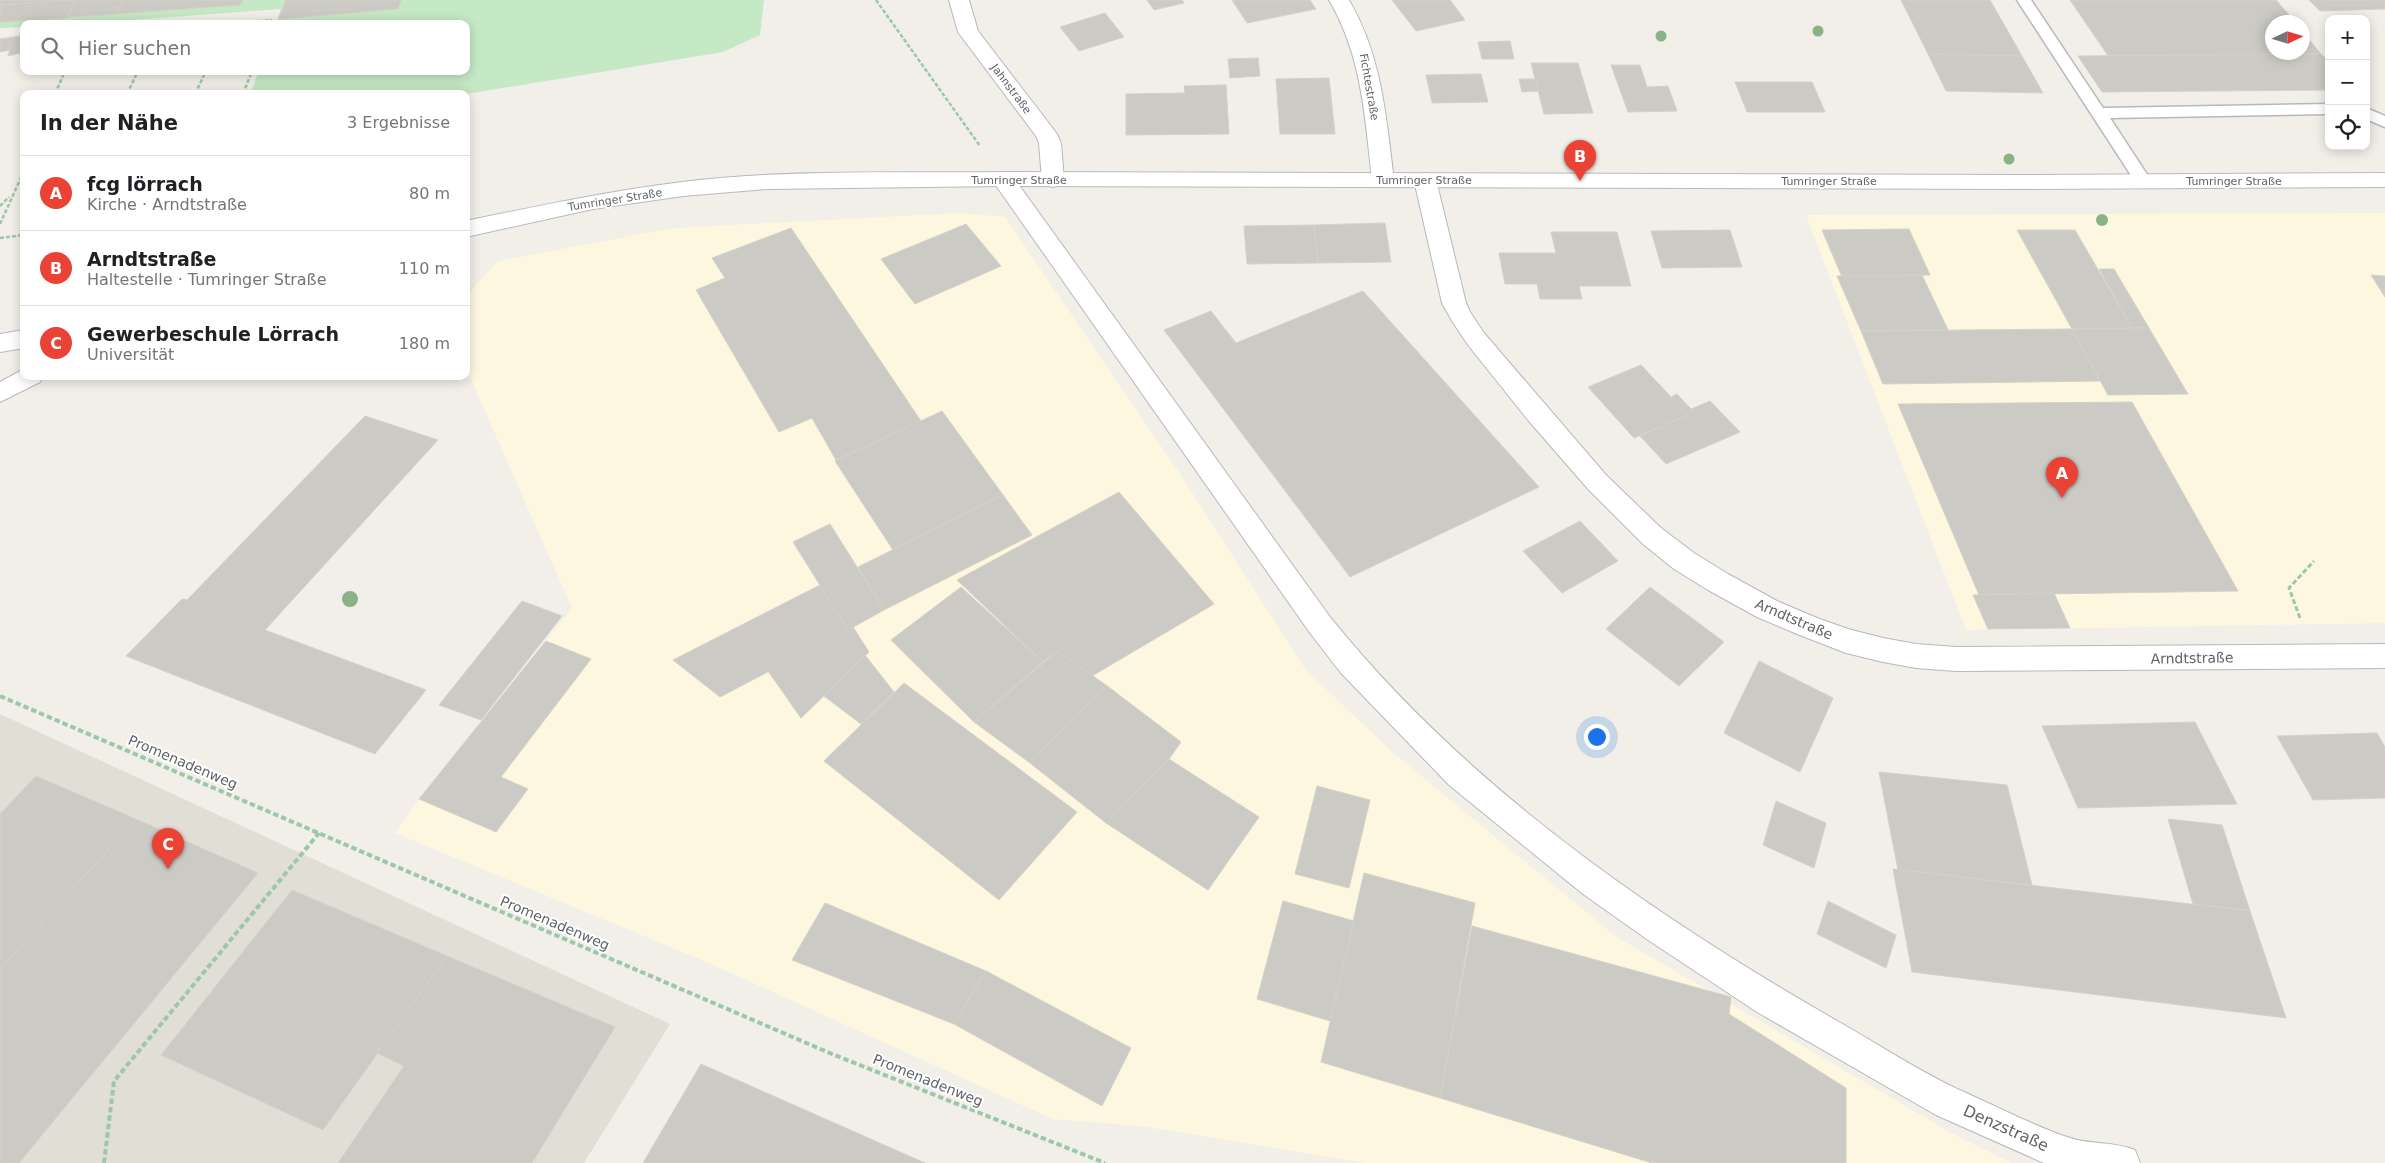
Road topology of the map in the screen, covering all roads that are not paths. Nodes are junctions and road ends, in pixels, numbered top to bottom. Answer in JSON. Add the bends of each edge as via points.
{"nodes":[{"id":1,"x":959,"y":0,"type":"edge"},
{"id":2,"x":1339,"y":0,"type":"edge"},
{"id":3,"x":2024,"y":0,"type":"edge"},
{"id":4,"x":2325,"y":109,"type":"edge"},
{"id":5,"x":2098,"y":113,"type":"junction"},
{"id":6,"x":2370,"y":115,"type":"edge"},
{"id":7,"x":2385,"y":122,"type":"edge"},
{"id":8,"x":1003,"y":180,"type":"junction"},
{"id":9,"x":1054,"y":180,"type":"junction"},
{"id":10,"x":1383,"y":180,"type":"junction"},
{"id":11,"x":1426,"y":180,"type":"junction"},
{"id":12,"x":2385,"y":180,"type":"edge"},
{"id":13,"x":2144,"y":182,"type":"junction"},
{"id":14,"x":470,"y":228,"type":"edge"},
{"id":15,"x":20,"y":340,"type":"edge"},
{"id":16,"x":0,"y":344,"type":"edge"},
{"id":17,"x":24,"y":380,"type":"edge"},
{"id":18,"x":0,"y":393,"type":"edge"},
{"id":19,"x":2385,"y":656,"type":"edge"},
{"id":20,"x":2122,"y":1163,"type":"edge"}],
"edges":[{"from":1,"to":9,"type":"street","name":"Jahnstraße","via":[[968,32],[1046,134]]},
{"from":2,"to":10,"type":"street","name":"Fichtestraße","via":[[1351,17],[1367,59]]},
{"from":3,"to":5,"type":"lane"},
{"from":4,"to":5,"type":"lane"},
{"from":5,"to":13,"type":"lane"},
{"from":6,"to":7,"type":"lane"},
{"from":8,"to":9,"type":"street","name":"Tumringer Straße"},
{"from":8,"to":14,"type":"street","name":"Tumringer Straße","via":[[768,182],[683,189],[593,202]]},
{"from":8,"to":20,"type":"street","name":"Denzstraße","via":[[1320,625],[1351,664],[1460,774],[1594,883],[1769,1000],[1948,1102],[2069,1156]]},
{"from":9,"to":10,"type":"street","name":"Tumringer Straße"},
{"from":10,"to":11,"type":"street","name":"Tumringer Straße"},
{"from":11,"to":13,"type":"street","name":"Tumringer Straße"},
{"from":11,"to":19,"type":"street","name":"Arndtstraße","via":[[1454,303],[1476,339],[1591,476],[1646,530],[1684,561],[1767,609],[1846,641],[1916,656],[2007,660]]},
{"from":12,"to":13,"type":"street","name":"Tumringer Straße"},
{"from":15,"to":16,"type":"street"},
{"from":17,"to":18,"type":"street"}]}
